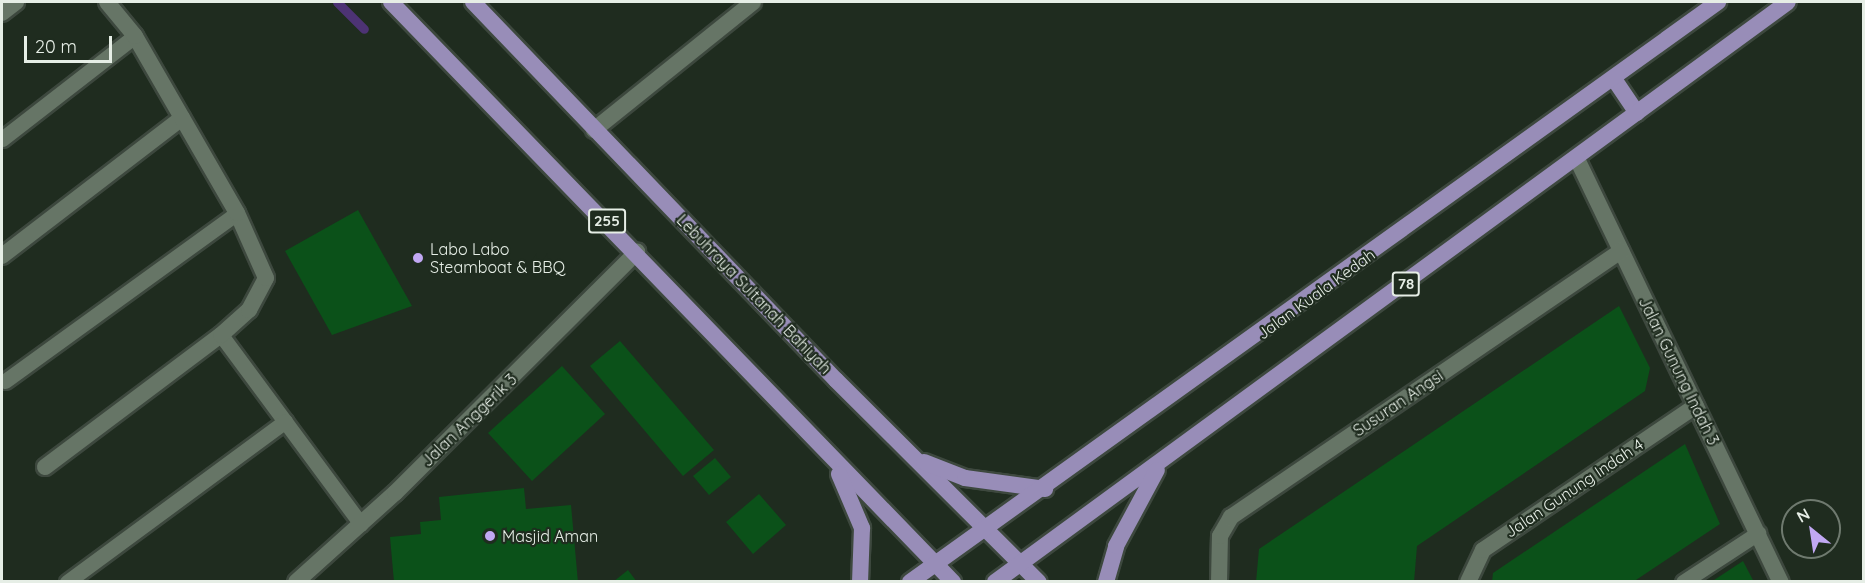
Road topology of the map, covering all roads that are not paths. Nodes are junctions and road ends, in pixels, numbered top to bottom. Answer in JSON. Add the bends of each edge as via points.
{"nodes":[{"id":1,"x":16,"y":2,"type":"edge"},
{"id":2,"x":107,"y":2,"type":"edge"},
{"id":3,"x":391,"y":2,"type":"edge"},
{"id":4,"x":473,"y":2,"type":"edge"},
{"id":5,"x":753,"y":2,"type":"edge"},
{"id":6,"x":1718,"y":2,"type":"edge"},
{"id":7,"x":1788,"y":2,"type":"edge"},
{"id":8,"x":2,"y":12,"type":"edge"},
{"id":9,"x":135,"y":36,"type":"junction"},
{"id":10,"x":1614,"y":79,"type":"junction"},
{"id":11,"x":1636,"y":113,"type":"junction"},
{"id":12,"x":182,"y":118,"type":"junction"},
{"id":13,"x":594,"y":130,"type":"junction"},
{"id":14,"x":2,"y":139,"type":"edge"},
{"id":15,"x":1577,"y":159,"type":"junction"},
{"id":16,"x":237,"y":213,"type":"junction"},
{"id":17,"x":1621,"y":251,"type":"junction"},
{"id":18,"x":637,"y":252,"type":"junction"},
{"id":19,"x":2,"y":256,"type":"edge"},
{"id":20,"x":221,"y":335,"type":"junction"},
{"id":21,"x":5,"y":381,"type":"dead end"},
{"id":22,"x":1696,"y":406,"type":"junction"},
{"id":23,"x":285,"y":421,"type":"junction"},
{"id":24,"x":897,"y":440,"type":"junction"},
{"id":25,"x":818,"y":445,"type":"junction"},
{"id":26,"x":1162,"y":462,"type":"junction"},
{"id":27,"x":45,"y":467,"type":"dead end"},
{"id":28,"x":1045,"y":489,"type":"junction"},
{"id":29,"x":361,"y":524,"type":"junction"},
{"id":30,"x":985,"y":528,"type":"junction"},
{"id":31,"x":1758,"y":533,"type":"junction"},
{"id":32,"x":934,"y":564,"type":"junction"},
{"id":33,"x":1020,"y":564,"type":"junction"},
{"id":34,"x":67,"y":582,"type":"edge"},
{"id":35,"x":296,"y":582,"type":"edge"},
{"id":36,"x":860,"y":582,"type":"edge"},
{"id":37,"x":910,"y":582,"type":"edge"},
{"id":38,"x":953,"y":582,"type":"edge"},
{"id":39,"x":995,"y":582,"type":"edge"},
{"id":40,"x":1039,"y":582,"type":"edge"},
{"id":41,"x":1106,"y":582,"type":"edge"},
{"id":42,"x":1219,"y":582,"type":"edge"},
{"id":43,"x":1468,"y":582,"type":"edge"},
{"id":44,"x":1683,"y":582,"type":"edge"},
{"id":45,"x":1781,"y":582,"type":"edge"}],
"edges":[{"from":1,"to":8,"type":"street"},
{"from":2,"to":9,"type":"street"},
{"from":3,"to":18,"type":"main road","number":"255"},
{"from":4,"to":13,"type":"main road","name":"Lebuhraya Sultanah Bahiyah"},
{"from":5,"to":13,"type":"street"},
{"from":6,"to":10,"type":"main road","name":"Jalan Kuala Kedah"},
{"from":7,"to":11,"type":"main road","number":"78"},
{"from":9,"to":12,"type":"street"},
{"from":9,"to":14,"type":"lane"},
{"from":10,"to":11,"type":"main road"},
{"from":10,"to":28,"type":"main road","name":"Jalan Kuala Kedah"},
{"from":11,"to":15,"type":"main road","number":"78"},
{"from":12,"to":16,"type":"street"},
{"from":12,"to":19,"type":"street"},
{"from":13,"to":24,"type":"main road","name":"Lebuhraya Sultanah Bahiyah"},
{"from":15,"to":17,"type":"street","name":"Jalan Gunung Indah 3"},
{"from":15,"to":26,"type":"main road","number":"78"},
{"from":16,"to":20,"type":"street","via":[[266,278],[249,310]]},
{"from":16,"to":21,"type":"lane"},
{"from":17,"to":22,"type":"street","name":"Jalan Gunung Indah 3"},
{"from":17,"to":42,"type":"street","name":"Susuran Angsi","via":[[1231,518],[1220,536]]},
{"from":18,"to":25,"type":"main road","number":"255"},
{"from":18,"to":29,"type":"street","name":"Jalan Anggerik 3"},
{"from":20,"to":23,"type":"lane"},
{"from":20,"to":27,"type":"street"},
{"from":22,"to":31,"type":"street","name":"Jalan Gunung Indah 3"},
{"from":22,"to":43,"type":"street","name":"Jalan Gunung Indah 4","via":[[1483,550]]},
{"from":23,"to":29,"type":"lane"},
{"from":23,"to":34,"type":"lane"},
{"from":24,"to":28,"type":"main road","via":[[927,465],[965,478]]},
{"from":24,"to":30,"type":"main road","name":"Lebuhraya Sultanah Bahiyah"},
{"from":25,"to":32,"type":"main road","number":"255"},
{"from":25,"to":36,"type":"main road","via":[[846,483],[862,528]]},
{"from":26,"to":33,"type":"main road","number":"78"},
{"from":26,"to":41,"type":"main road","via":[[1134,507]]},
{"from":28,"to":30,"type":"main road","name":"Jalan Kuala Kedah"},
{"from":29,"to":35,"type":"street","name":"Jalan Anggerik 3"},
{"from":30,"to":32,"type":"main road","name":"Jalan Kuala Kedah"},
{"from":30,"to":33,"type":"main road","name":"Lebuhraya Sultanah Bahiyah"},
{"from":31,"to":44,"type":"lane"},
{"from":31,"to":45,"type":"street","name":"Jalan Gunung Indah 3"},
{"from":32,"to":37,"type":"main road","name":"Jalan Kuala Kedah"},
{"from":32,"to":38,"type":"main road","number":"255"},
{"from":33,"to":39,"type":"main road","number":"78"},
{"from":33,"to":40,"type":"main road","name":"Lebuhraya Sultanah Bahiyah"}]}
